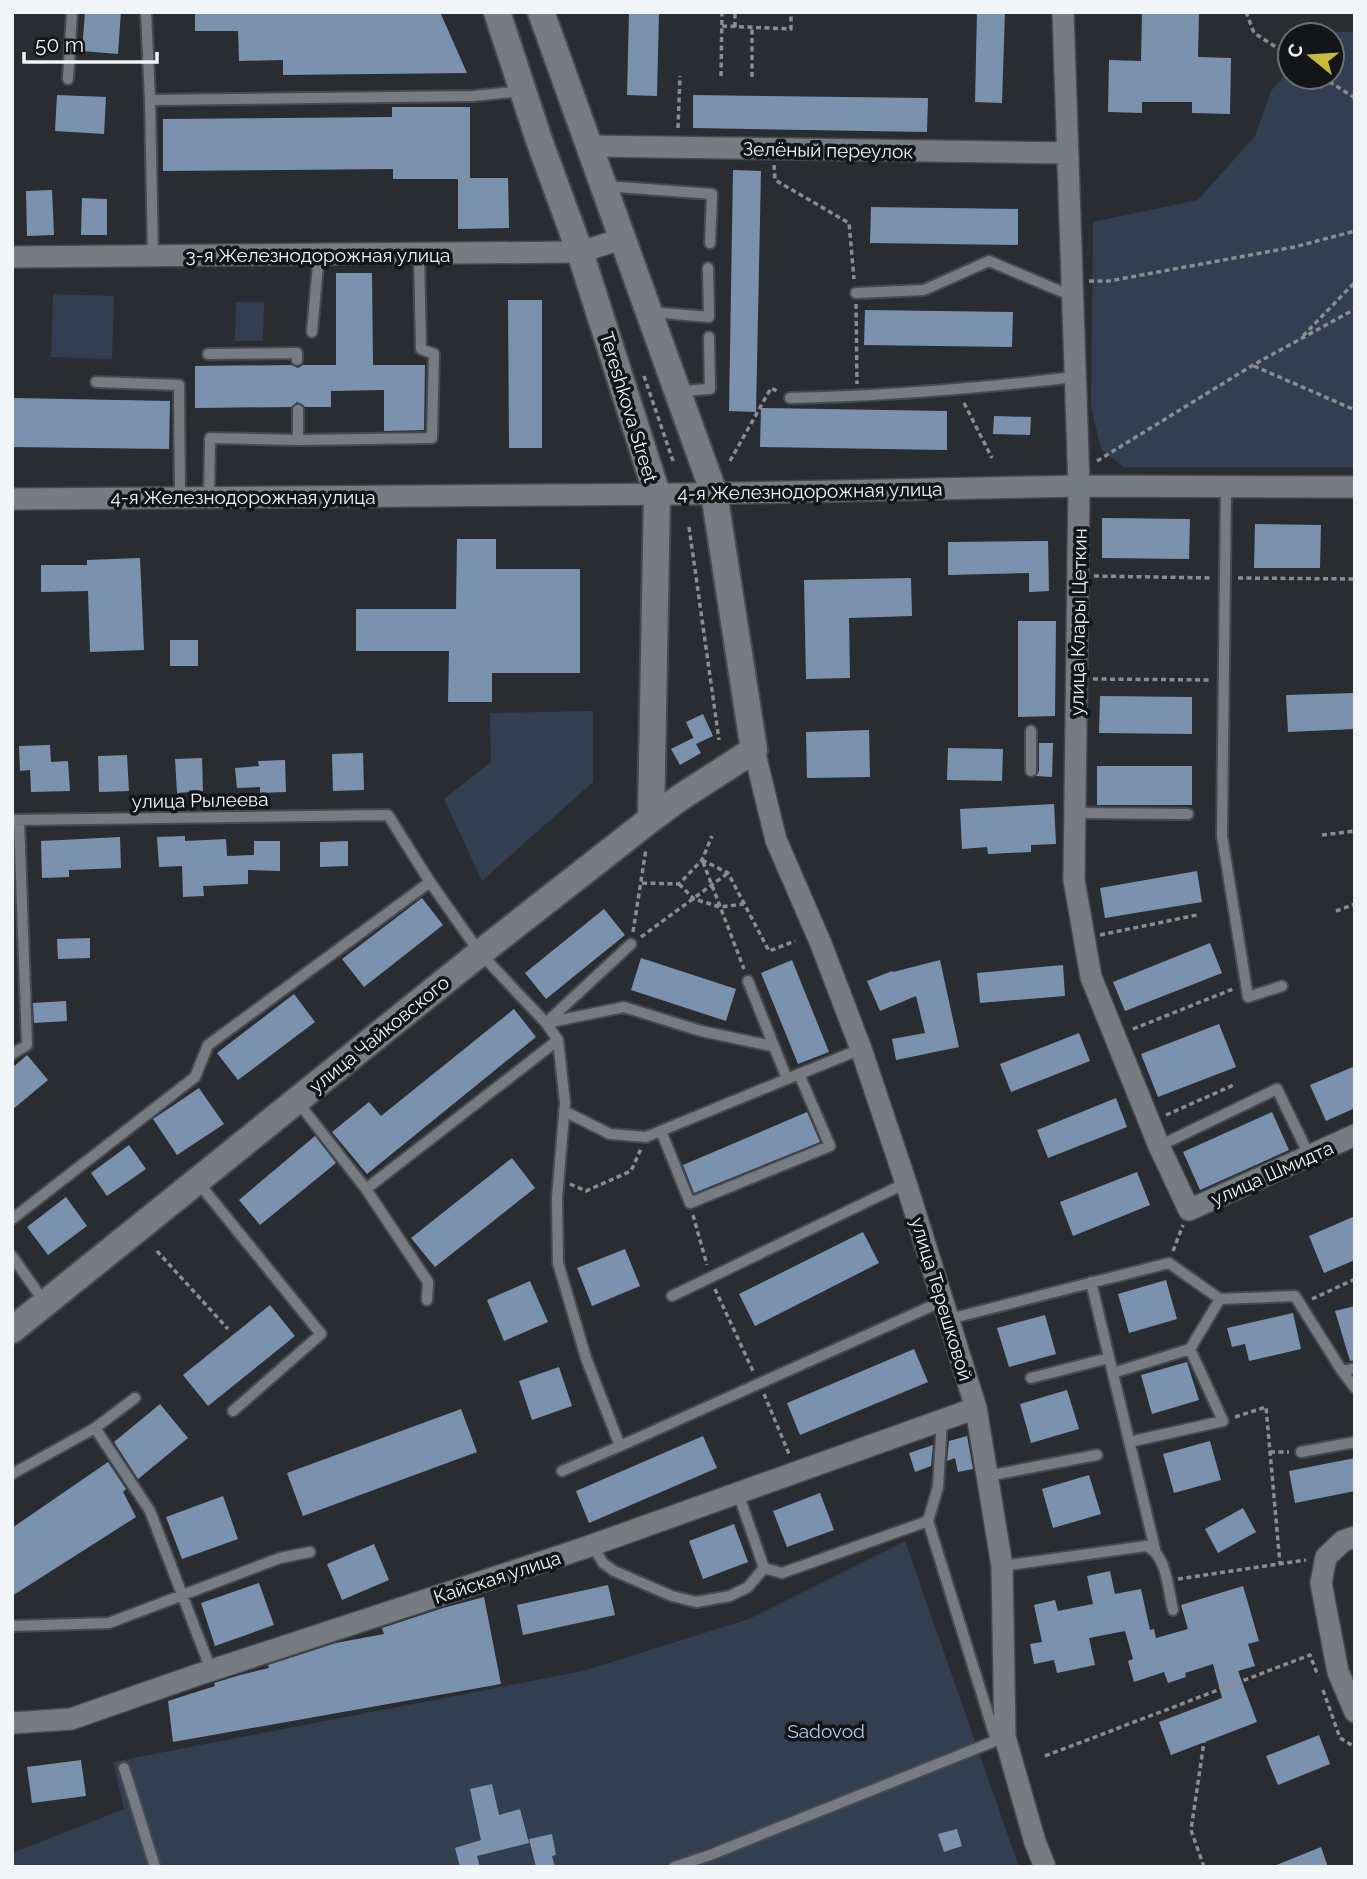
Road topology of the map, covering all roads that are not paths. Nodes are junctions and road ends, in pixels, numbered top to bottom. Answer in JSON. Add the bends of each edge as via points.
{"nodes":[{"id":1,"x":72,"y":12,"type":"edge"},
{"id":2,"x":146,"y":12,"type":"edge"},
{"id":3,"x":497,"y":12,"type":"edge"},
{"id":4,"x":541,"y":12,"type":"edge"},
{"id":5,"x":1063,"y":12,"type":"edge"},
{"id":6,"x":68,"y":79,"type":"dead end"},
{"id":7,"x":523,"y":91,"type":"junction"},
{"id":8,"x":150,"y":100,"type":"junction"},
{"id":9,"x":588,"y":146,"type":"junction"},
{"id":10,"x":1067,"y":153,"type":"junction"},
{"id":11,"x":602,"y":185,"type":"junction"},
{"id":12,"x":622,"y":239,"type":"junction"},
{"id":13,"x":710,"y":243,"type":"dead end"},
{"id":14,"x":580,"y":252,"type":"junction"},
{"id":15,"x":319,"y":254,"type":"junction"},
{"id":16,"x":419,"y":254,"type":"junction"},
{"id":17,"x":153,"y":256,"type":"junction"},
{"id":18,"x":12,"y":257,"type":"edge"},
{"id":19,"x":708,"y":268,"type":"dead end"},
{"id":20,"x":856,"y":293,"type":"road end"},
{"id":21,"x":1072,"y":296,"type":"junction"},
{"id":22,"x":648,"y":312,"type":"junction"},
{"id":23,"x":312,"y":332,"type":"dead end"},
{"id":24,"x":709,"y":337,"type":"dead end"},
{"id":25,"x":208,"y":354,"type":"dead end"},
{"id":26,"x":298,"y":360,"type":"dead end"},
{"id":27,"x":1076,"y":377,"type":"junction"},
{"id":28,"x":96,"y":382,"type":"dead end"},
{"id":29,"x":677,"y":391,"type":"junction"},
{"id":30,"x":790,"y":398,"type":"dead end"},
{"id":31,"x":298,"y":410,"type":"dead end"},
{"id":32,"x":298,"y":440,"type":"junction"},
{"id":33,"x":1079,"y":486,"type":"junction"},
{"id":34,"x":1226,"y":486,"type":"junction"},
{"id":35,"x":1355,"y":487,"type":"edge"},
{"id":36,"x":713,"y":493,"type":"junction"},
{"id":37,"x":657,"y":494,"type":"junction"},
{"id":38,"x":209,"y":497,"type":"junction"},
{"id":39,"x":180,"y":498,"type":"junction"},
{"id":40,"x":12,"y":499,"type":"edge"},
{"id":41,"x":1031,"y":731,"type":"dead end"},
{"id":42,"x":754,"y":750,"type":"junction"},
{"id":43,"x":1031,"y":771,"type":"dead end"},
{"id":44,"x":1075,"y":813,"type":"junction"},
{"id":45,"x":1188,"y":814,"type":"dead end"},
{"id":46,"x":651,"y":819,"type":"junction"},
{"id":47,"x":15,"y":820,"type":"edge"},
{"id":48,"x":430,"y":882,"type":"junction"},
{"id":49,"x":631,"y":944,"type":"road end"},
{"id":50,"x":480,"y":953,"type":"junction"},
{"id":51,"x":748,"y":981,"type":"road end"},
{"id":52,"x":1282,"y":986,"type":"dead end"},
{"id":53,"x":546,"y":1023,"type":"junction"},
{"id":54,"x":558,"y":1040,"type":"junction"},
{"id":55,"x":772,"y":1046,"type":"junction"},
{"id":56,"x":861,"y":1049,"type":"junction"},
{"id":57,"x":12,"y":1054,"type":"edge"},
{"id":58,"x":799,"y":1074,"type":"junction"},
{"id":59,"x":787,"y":1079,"type":"junction"},
{"id":60,"x":297,"y":1101,"type":"junction"},
{"id":61,"x":564,"y":1111,"type":"junction"},
{"id":62,"x":661,"y":1131,"type":"junction"},
{"id":63,"x":1355,"y":1135,"type":"edge"},
{"id":64,"x":1158,"y":1146,"type":"junction"},
{"id":65,"x":1310,"y":1155,"type":"junction"},
{"id":66,"x":197,"y":1181,"type":"junction"},
{"id":67,"x":906,"y":1182,"type":"junction"},
{"id":68,"x":366,"y":1189,"type":"junction"},
{"id":69,"x":1189,"y":1210,"type":"joint"},
{"id":70,"x":12,"y":1219,"type":"edge"},
{"id":71,"x":12,"y":1256,"type":"edge"},
{"id":72,"x":1091,"y":1282,"type":"junction"},
{"id":73,"x":672,"y":1296,"type":"dead end"},
{"id":74,"x":1220,"y":1299,"type":"junction"},
{"id":75,"x":427,"y":1300,"type":"dead end"},
{"id":76,"x":46,"y":1303,"type":"junction"},
{"id":77,"x":946,"y":1310,"type":"junction"},
{"id":78,"x":12,"y":1330,"type":"edge"},
{"id":79,"x":1190,"y":1349,"type":"junction"},
{"id":80,"x":1109,"y":1358,"type":"junction"},
{"id":81,"x":1355,"y":1368,"type":"edge"},
{"id":82,"x":1342,"y":1371,"type":"junction"},
{"id":83,"x":1113,"y":1373,"type":"junction"},
{"id":84,"x":1031,"y":1378,"type":"dead end"},
{"id":85,"x":1355,"y":1388,"type":"edge"},
{"id":86,"x":135,"y":1398,"type":"dead end"},
{"id":87,"x":976,"y":1408,"type":"junction"},
{"id":88,"x":233,"y":1411,"type":"dead end"},
{"id":89,"x":942,"y":1420,"type":"junction"},
{"id":90,"x":95,"y":1427,"type":"junction"},
{"id":91,"x":1129,"y":1442,"type":"junction"},
{"id":92,"x":1355,"y":1442,"type":"edge"},
{"id":93,"x":620,"y":1446,"type":"junction"},
{"id":94,"x":1301,"y":1452,"type":"dead end"},
{"id":95,"x":1097,"y":1455,"type":"dead end"},
{"id":96,"x":562,"y":1471,"type":"dead end"},
{"id":97,"x":12,"y":1474,"type":"edge"},
{"id":98,"x":987,"y":1476,"type":"junction"},
{"id":99,"x":738,"y":1493,"type":"junction"},
{"id":100,"x":928,"y":1521,"type":"junction"},
{"id":101,"x":1349,"y":1539,"type":"edge"},
{"id":102,"x":592,"y":1545,"type":"junction"},
{"id":103,"x":1155,"y":1549,"type":"junction"},
{"id":104,"x":310,"y":1552,"type":"dead end"},
{"id":105,"x":1002,"y":1566,"type":"junction"},
{"id":106,"x":764,"y":1568,"type":"junction"},
{"id":107,"x":182,"y":1595,"type":"junction"},
{"id":108,"x":1172,"y":1610,"type":"dead end"},
{"id":109,"x":12,"y":1626,"type":"edge"},
{"id":110,"x":211,"y":1670,"type":"junction"},
{"id":111,"x":1355,"y":1712,"type":"edge"},
{"id":112,"x":12,"y":1723,"type":"edge"},
{"id":113,"x":1000,"y":1738,"type":"junction"},
{"id":114,"x":124,"y":1768,"type":"dead end"},
{"id":115,"x":155,"y":1867,"type":"edge"},
{"id":116,"x":674,"y":1867,"type":"edge"},
{"id":117,"x":1045,"y":1867,"type":"edge"}],
"edges":[{"from":1,"to":6,"type":"lane"},
{"from":2,"to":8,"type":"lane"},
{"from":3,"to":7,"type":"street","name":"Tereshkova Street"},
{"from":4,"to":9,"type":"street"},
{"from":5,"to":10,"type":"street","name":"улица Клары Цеткин"},
{"from":7,"to":8,"type":"lane","via":[[473,96]]},
{"from":7,"to":14,"type":"street","name":"Tereshkova Street"},
{"from":8,"to":17,"type":"lane"},
{"from":9,"to":10,"type":"street","name":"Зелёный переулок"},
{"from":9,"to":11,"type":"street"},
{"from":10,"to":21,"type":"street","name":"улица Клары Цеткин"},
{"from":11,"to":12,"type":"street"},
{"from":11,"to":13,"type":"lane","via":[[712,194]]},
{"from":12,"to":14,"type":"street","name":"3-я Железнодорожная улица"},
{"from":12,"to":22,"type":"street"},
{"from":14,"to":16,"type":"street","name":"3-я Железнодорожная улица"},
{"from":14,"to":37,"type":"street","name":"Tereshkova Street"},
{"from":15,"to":16,"type":"street","name":"3-я Железнодорожная улица"},
{"from":15,"to":17,"type":"street","name":"3-я Железнодорожная улица"},
{"from":15,"to":23,"type":"lane"},
{"from":16,"to":32,"type":"lane","via":[[421,349],[434,354],[432,438]]},
{"from":17,"to":18,"type":"street","name":"3-я Железнодорожная улица"},
{"from":19,"to":22,"type":"lane","via":[[709,317]]},
{"from":20,"to":21,"type":"lane","via":[[924,290],[989,261]]},
{"from":21,"to":27,"type":"street","name":"улица Клары Цеткин"},
{"from":22,"to":29,"type":"street"},
{"from":24,"to":29,"type":"lane","via":[[710,389]]},
{"from":25,"to":26,"type":"lane","via":[[297,354]]},
{"from":27,"to":30,"type":"lane"},
{"from":27,"to":33,"type":"street","name":"улица Клары Цеткин"},
{"from":28,"to":39,"type":"lane","via":[[179,385]]},
{"from":29,"to":36,"type":"street"},
{"from":31,"to":32,"type":"lane"},
{"from":32,"to":38,"type":"lane","via":[[211,438]]},
{"from":33,"to":34,"type":"street","name":"4-я Железнодорожная улица"},
{"from":33,"to":36,"type":"street","name":"4-я Железнодорожная улица"},
{"from":33,"to":44,"type":"street","name":"улица Клары Цеткин"},
{"from":34,"to":35,"type":"street","name":"4-я Железнодорожная улица"},
{"from":34,"to":52,"type":"lane","via":[[1222,836],[1248,997]]},
{"from":36,"to":37,"type":"street","name":"4-я Железнодорожная улица"},
{"from":36,"to":42,"type":"street"},
{"from":37,"to":38,"type":"street","name":"4-я Железнодорожная улица"},
{"from":37,"to":46,"type":"street","name":"Tereshkova Street"},
{"from":38,"to":39,"type":"street","name":"4-я Железнодорожная улица"},
{"from":39,"to":40,"type":"street","name":"4-я Железнодорожная улица"},
{"from":41,"to":43,"type":"lane"},
{"from":42,"to":46,"type":"street","name":"улица Чайковского"},
{"from":42,"to":56,"type":"street","name":"улица Терешковой","via":[[776,840]]},
{"from":44,"to":45,"type":"lane"},
{"from":44,"to":64,"type":"street","name":"улица Клары Цеткин","via":[[1074,880],[1091,977]]},
{"from":46,"to":50,"type":"street","name":"улица Чайковского"},
{"from":47,"to":48,"type":"lane","name":"улица Рылеева","via":[[388,815]]},
{"from":47,"to":57,"type":"lane","via":[[27,1045]]},
{"from":48,"to":50,"type":"lane"},
{"from":48,"to":70,"type":"lane","via":[[208,1045],[195,1077]]},
{"from":49,"to":53,"type":"lane"},
{"from":50,"to":53,"type":"lane"},
{"from":50,"to":60,"type":"street","name":"улица Чайковского"},
{"from":51,"to":55,"type":"lane"},
{"from":53,"to":54,"type":"lane"},
{"from":53,"to":55,"type":"lane","via":[[624,1007],[701,1031]]},
{"from":54,"to":61,"type":"lane"},
{"from":54,"to":68,"type":"lane"},
{"from":55,"to":59,"type":"lane"},
{"from":56,"to":58,"type":"lane"},
{"from":56,"to":67,"type":"street","name":"улица Терешковой"},
{"from":58,"to":59,"type":"lane"},
{"from":58,"to":62,"type":"lane","via":[[830,1146],[690,1203]]},
{"from":59,"to":62,"type":"lane"},
{"from":60,"to":66,"type":"street","name":"улица Чайковского"},
{"from":60,"to":68,"type":"lane"},
{"from":61,"to":62,"type":"lane","via":[[610,1135],[646,1137]]},
{"from":61,"to":93,"type":"lane","via":[[557,1198],[558,1263],[586,1358]]},
{"from":63,"to":65,"type":"street","name":"улица Шмидта"},
{"from":64,"to":65,"type":"lane","via":[[1277,1089]]},
{"from":64,"to":69,"type":"street","name":"улица Клары Цеткин"},
{"from":65,"to":69,"type":"street","name":"улица Шмидта"},
{"from":66,"to":76,"type":"street","name":"улица Чайковского"},
{"from":66,"to":88,"type":"lane","via":[[321,1334]]},
{"from":67,"to":73,"type":"lane"},
{"from":67,"to":77,"type":"street","name":"улица Терешковой"},
{"from":68,"to":75,"type":"lane","via":[[428,1282]]},
{"from":71,"to":76,"type":"lane"},
{"from":72,"to":74,"type":"lane","via":[[1169,1263]]},
{"from":72,"to":77,"type":"lane"},
{"from":72,"to":80,"type":"lane"},
{"from":74,"to":79,"type":"lane"},
{"from":74,"to":82,"type":"lane","via":[[1295,1296]]},
{"from":76,"to":78,"type":"street","name":"улица Чайковского"},
{"from":77,"to":87,"type":"street","name":"улица Терешковой"},
{"from":77,"to":93,"type":"lane","via":[[759,1383]]},
{"from":79,"to":83,"type":"lane"},
{"from":79,"to":91,"type":"lane","via":[[1223,1421]]},
{"from":80,"to":83,"type":"lane"},
{"from":80,"to":84,"type":"lane"},
{"from":81,"to":82,"type":"lane"},
{"from":82,"to":85,"type":"lane"},
{"from":83,"to":91,"type":"lane"},
{"from":86,"to":90,"type":"lane"},
{"from":87,"to":89,"type":"street","name":"Кайская улица"},
{"from":87,"to":98,"type":"street","name":"улица Терешковой"},
{"from":89,"to":99,"type":"street","name":"Кайская улица"},
{"from":89,"to":100,"type":"lane","via":[[938,1487]]},
{"from":90,"to":97,"type":"lane"},
{"from":90,"to":107,"type":"lane","via":[[150,1511]]},
{"from":91,"to":103,"type":"lane"},
{"from":92,"to":94,"type":"lane"},
{"from":93,"to":96,"type":"lane"},
{"from":95,"to":98,"type":"lane"},
{"from":98,"to":105,"type":"street","name":"улица Терешковой"},
{"from":99,"to":102,"type":"street","name":"Кайская улица"},
{"from":99,"to":106,"type":"lane"},
{"from":100,"to":106,"type":"lane","via":[[782,1573]]},
{"from":100,"to":113,"type":"lane"},
{"from":101,"to":111,"type":"street","via":[[1326,1557],[1321,1583],[1338,1671]]},
{"from":102,"to":106,"type":"lane","via":[[614,1571],[696,1602],[730,1596],[748,1587]]},
{"from":102,"to":110,"type":"street","name":"Кайская улица"},
{"from":103,"to":105,"type":"lane","via":[[1146,1546]]},
{"from":103,"to":108,"type":"lane"},
{"from":104,"to":107,"type":"lane","via":[[281,1558]]},
{"from":105,"to":113,"type":"street","name":"улица Терешковой"},
{"from":107,"to":109,"type":"lane","via":[[109,1623]]},
{"from":107,"to":110,"type":"lane"},
{"from":110,"to":112,"type":"street","name":"Кайская улица","via":[[71,1719]]},
{"from":113,"to":116,"type":"lane"},
{"from":113,"to":117,"type":"street","name":"улица Терешковой"},
{"from":114,"to":115,"type":"lane"}]}
